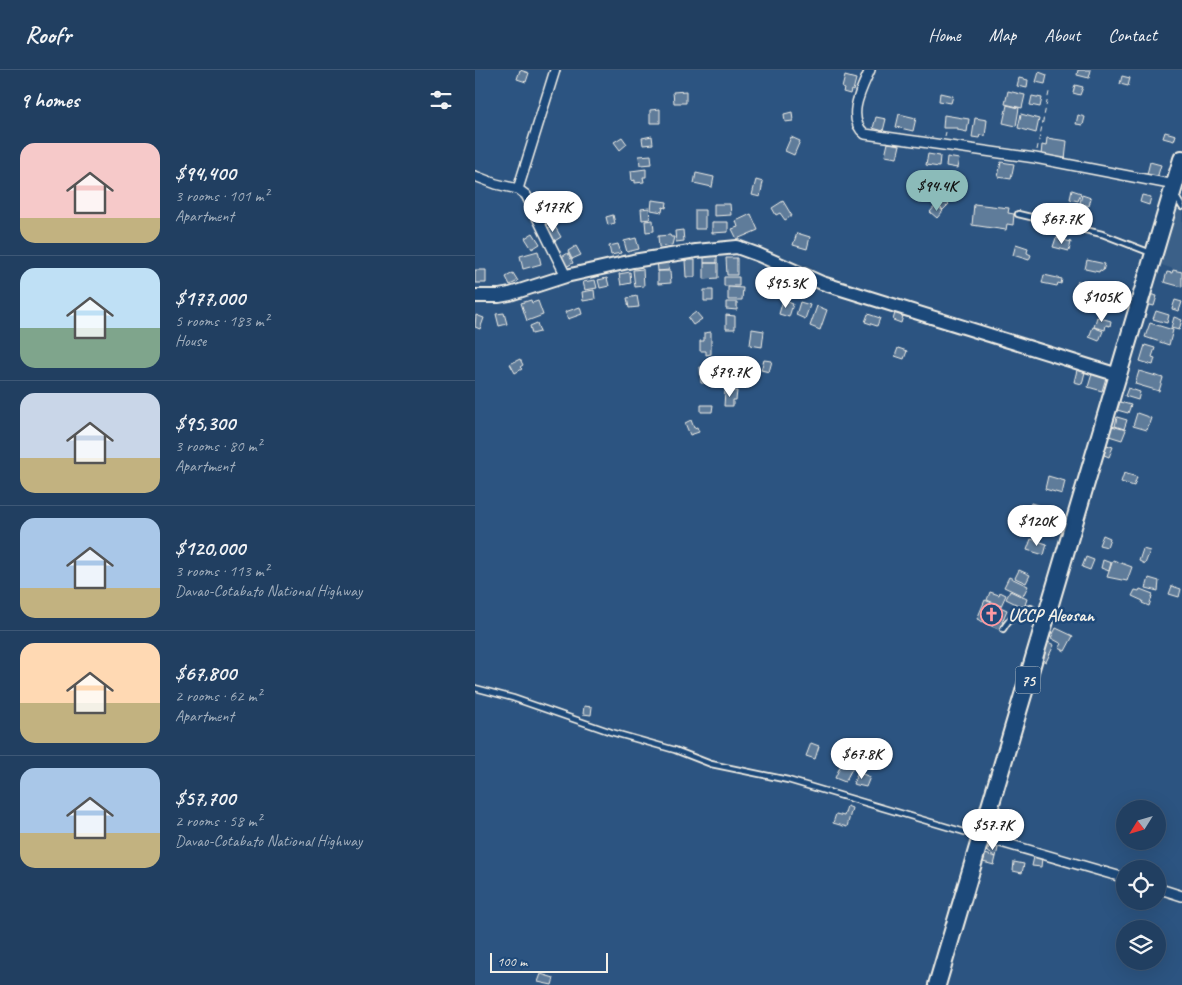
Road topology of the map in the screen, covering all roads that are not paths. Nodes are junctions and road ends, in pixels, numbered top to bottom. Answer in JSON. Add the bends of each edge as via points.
{"nodes":[{"id":1,"x":555,"y":70,"type":"edge"},
{"id":2,"x":870,"y":70,"type":"edge"},
{"id":3,"x":1182,"y":159,"type":"edge"},
{"id":4,"x":475,"y":176,"type":"edge"},
{"id":5,"x":518,"y":189,"type":"junction"},
{"id":6,"x":1177,"y":195,"type":"edge"},
{"id":7,"x":1018,"y":214,"type":"dead end"},
{"id":8,"x":1154,"y":255,"type":"junction"},
{"id":9,"x":566,"y":276,"type":"junction"},
{"id":10,"x":475,"y":296,"type":"edge"},
{"id":11,"x":1118,"y":375,"type":"junction"},
{"id":12,"x":1047,"y":619,"type":"junction"},
{"id":13,"x":1003,"y":630,"type":"dead end"},
{"id":14,"x":475,"y":688,"type":"edge"},
{"id":15,"x":980,"y":836,"type":"junction"},
{"id":16,"x":1116,"y":875,"type":"edge"},
{"id":17,"x":1166,"y":891,"type":"edge"},
{"id":18,"x":1182,"y":896,"type":"edge"},
{"id":19,"x":937,"y":985,"type":"edge"}],
"edges":[{"from":1,"to":5,"type":"street"},
{"from":2,"to":6,"type":"street","via":[[855,110],[857,124],[865,134],[1035,158]]},
{"from":3,"to":6,"type":"highway","number":"75"},
{"from":4,"to":5,"type":"street"},
{"from":5,"to":9,"type":"street","via":[[527,195]]},
{"from":6,"to":8,"type":"highway","number":"75"},
{"from":7,"to":8,"type":"lane","via":[[1103,234]]},
{"from":8,"to":11,"type":"highway","number":"75"},
{"from":9,"to":10,"type":"street","via":[[505,295]]},
{"from":9,"to":11,"type":"street","via":[[687,252],[737,248],[822,283]]},
{"from":11,"to":12,"type":"highway","number":"75"},
{"from":12,"to":13,"type":"lane","via":[[1027,608],[1011,617]]},
{"from":12,"to":15,"type":"highway","number":"75"},
{"from":14,"to":15,"type":"lane","via":[[711,764],[788,780]]},
{"from":15,"to":16,"type":"street"},
{"from":15,"to":19,"type":"highway","number":"75"},
{"from":17,"to":18,"type":"street"}]}
